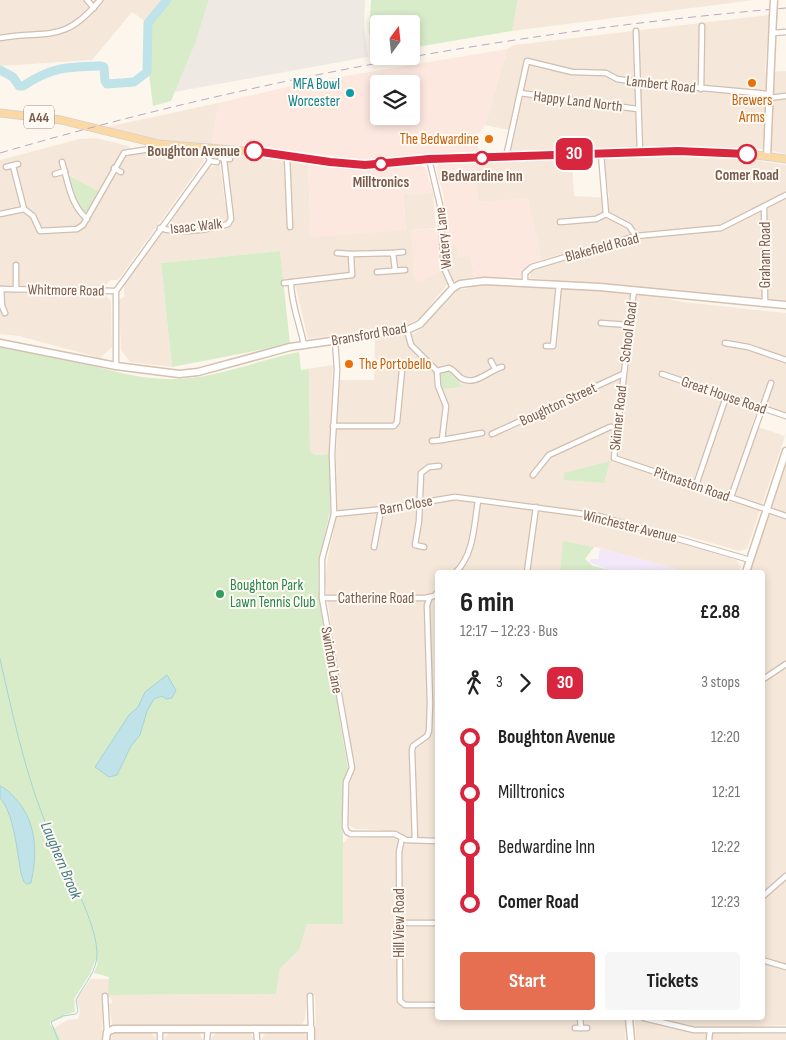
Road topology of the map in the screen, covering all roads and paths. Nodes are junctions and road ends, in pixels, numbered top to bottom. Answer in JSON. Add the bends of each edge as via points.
{"nodes":[{"id":1,"x":87,"y":0,"type":"edge"},
{"id":2,"x":100,"y":0,"type":"edge"},
{"id":3,"x":774,"y":0,"type":"edge"},
{"id":4,"x":94,"y":8,"type":"junction"},
{"id":5,"x":702,"y":26,"type":"dead end"},
{"id":6,"x":636,"y":31,"type":"dead end"},
{"id":7,"x":786,"y":32,"type":"edge"},
{"id":8,"x":772,"y":33,"type":"junction"},
{"id":9,"x":0,"y":38,"type":"edge"},
{"id":10,"x":637,"y":82,"type":"junction"},
{"id":11,"x":701,"y":89,"type":"junction"},
{"id":12,"x":520,"y":93,"type":"junction"},
{"id":13,"x":768,"y":96,"type":"junction"},
{"id":14,"x":786,"y":96,"type":"edge"},
{"id":15,"x":637,"y":109,"type":"junction"},
{"id":16,"x":0,"y":113,"type":"edge"},
{"id":17,"x":152,"y":147,"type":"junction"},
{"id":18,"x":640,"y":152,"type":"junction"},
{"id":19,"x":601,"y":154,"type":"junction"},
{"id":20,"x":208,"y":155,"type":"dead end"},
{"id":21,"x":287,"y":156,"type":"junction"},
{"id":22,"x":767,"y":156,"type":"junction"},
{"id":23,"x":506,"y":157,"type":"junction"},
{"id":24,"x":230,"y":159,"type":"dead end"},
{"id":25,"x":429,"y":159,"type":"junction"},
{"id":26,"x":786,"y":159,"type":"edge"},
{"id":27,"x":220,"y":160,"type":"junction"},
{"id":28,"x":210,"y":161,"type":"junction"},
{"id":29,"x":62,"y":162,"type":"dead end"},
{"id":30,"x":6,"y":167,"type":"dead end"},
{"id":31,"x":114,"y":168,"type":"junction"},
{"id":32,"x":65,"y":171,"type":"junction"},
{"id":33,"x":121,"y":172,"type":"dead end"},
{"id":34,"x":55,"y":174,"type":"dead end"},
{"id":35,"x":786,"y":195,"type":"edge"},
{"id":36,"x":764,"y":207,"type":"junction"},
{"id":37,"x":24,"y":209,"type":"junction"},
{"id":38,"x":0,"y":214,"type":"edge"},
{"id":39,"x":606,"y":214,"type":"junction"},
{"id":40,"x":87,"y":218,"type":"junction"},
{"id":41,"x":560,"y":222,"type":"dead end"},
{"id":42,"x":290,"y":226,"type":"dead end"},
{"id":43,"x":160,"y":228,"type":"junction"},
{"id":44,"x":636,"y":236,"type":"junction"},
{"id":45,"x":402,"y":252,"type":"dead end"},
{"id":46,"x":337,"y":253,"type":"dead end"},
{"id":47,"x":392,"y":253,"type":"junction"},
{"id":48,"x":352,"y":254,"type":"junction"},
{"id":49,"x":16,"y":265,"type":"dead end"},
{"id":50,"x":395,"y":270,"type":"junction"},
{"id":51,"x":405,"y":270,"type":"dead end"},
{"id":52,"x":376,"y":272,"type":"dead end"},
{"id":53,"x":525,"y":281,"type":"junction"},
{"id":54,"x":291,"y":282,"type":"junction"},
{"id":55,"x":284,"y":283,"type":"dead end"},
{"id":56,"x":559,"y":284,"type":"junction"},
{"id":57,"x":0,"y":288,"type":"edge"},
{"id":58,"x":453,"y":288,"type":"junction"},
{"id":59,"x":16,"y":289,"type":"junction"},
{"id":60,"x":634,"y":290,"type":"junction"},
{"id":61,"x":116,"y":291,"type":"junction"},
{"id":62,"x":765,"y":304,"type":"junction"},
{"id":63,"x":786,"y":305,"type":"edge"},
{"id":64,"x":5,"y":313,"type":"dead end"},
{"id":65,"x":601,"y":323,"type":"dead end"},
{"id":66,"x":629,"y":325,"type":"junction"},
{"id":67,"x":407,"y":330,"type":"junction"},
{"id":68,"x":335,"y":340,"type":"junction"},
{"id":69,"x":0,"y":343,"type":"edge"},
{"id":70,"x":725,"y":343,"type":"dead end"},
{"id":71,"x":304,"y":345,"type":"junction"},
{"id":72,"x":546,"y":346,"type":"dead end"},
{"id":73,"x":786,"y":360,"type":"edge"},
{"id":74,"x":491,"y":362,"type":"dead end"},
{"id":75,"x":116,"y":366,"type":"junction"},
{"id":76,"x":502,"y":367,"type":"dead end"},
{"id":77,"x":495,"y":369,"type":"junction"},
{"id":78,"x":402,"y":370,"type":"dead end"},
{"id":79,"x":437,"y":371,"type":"junction"},
{"id":80,"x":623,"y":374,"type":"junction"},
{"id":81,"x":662,"y":374,"type":"dead end"},
{"id":82,"x":771,"y":383,"type":"dead end"},
{"id":83,"x":726,"y":397,"type":"junction"},
{"id":84,"x":761,"y":409,"type":"junction"},
{"id":85,"x":786,"y":416,"type":"edge"},
{"id":86,"x":333,"y":426,"type":"junction"},
{"id":87,"x":472,"y":427,"type":"dead end"},
{"id":88,"x":618,"y":428,"type":"junction"},
{"id":89,"x":482,"y":433,"type":"dead end"},
{"id":90,"x":475,"y":434,"type":"junction"},
{"id":91,"x":492,"y":434,"type":"dead end"},
{"id":92,"x":432,"y":440,"type":"dead end"},
{"id":93,"x":442,"y":440,"type":"junction"},
{"id":94,"x":786,"y":451,"type":"edge"},
{"id":95,"x":618,"y":459,"type":"joint"},
{"id":96,"x":439,"y":466,"type":"dead end"},
{"id":97,"x":533,"y":475,"type":"dead end"},
{"id":98,"x":696,"y":485,"type":"junction"},
{"id":99,"x":731,"y":497,"type":"junction"},
{"id":100,"x":478,"y":500,"type":"junction"},
{"id":101,"x":419,"y":504,"type":"junction"},
{"id":102,"x":536,"y":507,"type":"junction"},
{"id":103,"x":766,"y":509,"type":"junction"},
{"id":104,"x":381,"y":510,"type":"junction"},
{"id":105,"x":334,"y":514,"type":"junction"},
{"id":106,"x":786,"y":516,"type":"edge"},
{"id":107,"x":374,"y":547,"type":"dead end"},
{"id":108,"x":424,"y":547,"type":"dead end"},
{"id":109,"x":750,"y":560,"type":"junction"},
{"id":110,"x":458,"y":570,"type":"edge"},
{"id":111,"x":527,"y":570,"type":"edge"},
{"id":112,"x":747,"y":570,"type":"edge"},
{"id":113,"x":435,"y":594,"type":"edge"},
{"id":114,"x":430,"y":597,"type":"junction"},
{"id":115,"x":322,"y":598,"type":"junction"},
{"id":116,"x":786,"y":664,"type":"edge"},
{"id":117,"x":765,"y":678,"type":"edge"},
{"id":118,"x":402,"y":838,"type":"junction"},
{"id":119,"x":415,"y":840,"type":"junction"},
{"id":120,"x":435,"y":840,"type":"edge"},
{"id":121,"x":786,"y":876,"type":"edge"},
{"id":122,"x":765,"y":894,"type":"edge"},
{"id":123,"x":399,"y":923,"type":"junction"},
{"id":124,"x":435,"y":923,"type":"edge"},
{"id":125,"x":765,"y":961,"type":"edge"},
{"id":126,"x":786,"y":967,"type":"edge"},
{"id":127,"x":310,"y":996,"type":"dead end"},
{"id":128,"x":107,"y":1000,"type":"dead end"},
{"id":129,"x":435,"y":1005,"type":"edge"},
{"id":130,"x":580,"y":1020,"type":"edge"},
{"id":131,"x":629,"y":1020,"type":"edge"},
{"id":132,"x":652,"y":1020,"type":"edge"},
{"id":133,"x":160,"y":1028,"type":"junction"},
{"id":134,"x":208,"y":1028,"type":"junction"},
{"id":135,"x":256,"y":1028,"type":"junction"},
{"id":136,"x":575,"y":1028,"type":"dead end"},
{"id":137,"x":581,"y":1028,"type":"junction"},
{"id":138,"x":587,"y":1028,"type":"dead end"},
{"id":139,"x":311,"y":1029,"type":"junction"},
{"id":140,"x":786,"y":1030,"type":"edge"},
{"id":141,"x":710,"y":1031,"type":"junction"},
{"id":142,"x":106,"y":1032,"type":"junction"},
{"id":143,"x":106,"y":1040,"type":"edge"},
{"id":144,"x":160,"y":1040,"type":"edge"},
{"id":145,"x":207,"y":1040,"type":"edge"},
{"id":146,"x":257,"y":1040,"type":"edge"},
{"id":147,"x":311,"y":1040,"type":"edge"},
{"id":148,"x":631,"y":1040,"type":"edge"},
{"id":149,"x":709,"y":1040,"type":"edge"}],
"edges":[{"from":1,"to":4,"type":"street"},
{"from":2,"to":4,"type":"street"},
{"from":3,"to":8,"type":"main road","bridge":true},
{"from":4,"to":9,"type":"street","via":[[76,24],[57,33]]},
{"from":5,"to":11,"type":"street"},
{"from":6,"to":10,"type":"street"},
{"from":7,"to":8,"type":"street"},
{"from":8,"to":13,"type":"main road"},
{"from":10,"to":11,"type":"street","name":"Lambert Road"},
{"from":10,"to":12,"type":"street","name":"Lambert Road","via":[[617,79],[606,73],[572,72],[527,61]]},
{"from":10,"to":15,"type":"street"},
{"from":11,"to":13,"type":"street","name":"Lambert Road"},
{"from":12,"to":15,"type":"street","name":"Happy Land North"},
{"from":12,"to":23,"type":"street"},
{"from":13,"to":14,"type":"street","name":"Lambert Road"},
{"from":13,"to":22,"type":"main road"},
{"from":15,"to":18,"type":"street"},
{"from":16,"to":17,"type":"main road","number":"A44","via":[[61,120]]},
{"from":17,"to":21,"type":"main road","number":"A44"},
{"from":17,"to":31,"type":"street","via":[[124,153]]},
{"from":18,"to":19,"type":"main road","number":"A44"},
{"from":18,"to":22,"type":"main road","number":"A44","via":[[733,152]]},
{"from":19,"to":23,"type":"main road","number":"A44"},
{"from":19,"to":39,"type":"street"},
{"from":20,"to":28,"type":"street"},
{"from":21,"to":25,"type":"main road","number":"A44","via":[[365,165]]},
{"from":21,"to":42,"type":"street"},
{"from":22,"to":26,"type":"main road","number":"A44"},
{"from":23,"to":25,"type":"main road","number":"A44"},
{"from":24,"to":27,"type":"street"},
{"from":25,"to":58,"type":"street","name":"Watery Lane","via":[[440,205],[444,268]]},
{"from":27,"to":28,"type":"street"},
{"from":27,"to":43,"type":"street","name":"Isaac Walk","via":[[230,219],[228,224],[169,231]]},
{"from":28,"to":43,"type":"street"},
{"from":29,"to":32,"type":"street"},
{"from":30,"to":37,"type":"street","via":[[15,165]]},
{"from":31,"to":33,"type":"street"},
{"from":31,"to":40,"type":"street"},
{"from":32,"to":34,"type":"street"},
{"from":32,"to":40,"type":"street","via":[[73,202]]},
{"from":35,"to":36,"type":"street"},
{"from":36,"to":44,"type":"street","name":"Blakefield Road","via":[[721,228]]},
{"from":36,"to":62,"type":"street","name":"Graham Road"},
{"from":37,"to":38,"type":"street"},
{"from":37,"to":40,"type":"street","via":[[33,216],[37,228],[46,232],[77,229]]},
{"from":39,"to":41,"type":"street","via":[[596,219]]},
{"from":39,"to":44,"type":"street","via":[[629,226]]},
{"from":43,"to":61,"type":"street"},
{"from":44,"to":53,"type":"street","name":"Blakefield Road","via":[[532,267],[525,273]]},
{"from":45,"to":47,"type":"street"},
{"from":46,"to":48,"type":"street"},
{"from":47,"to":48,"type":"street"},
{"from":47,"to":50,"type":"street"},
{"from":48,"to":54,"type":"street","via":[[352,275]]},
{"from":49,"to":59,"type":"street","name":"Whitmore Road"},
{"from":50,"to":51,"type":"street"},
{"from":50,"to":52,"type":"street"},
{"from":53,"to":56,"type":"main road"},
{"from":53,"to":58,"type":"main road","via":[[484,280]]},
{"from":54,"to":55,"type":"street"},
{"from":54,"to":71,"type":"street","via":[[294,310],[300,319]]},
{"from":56,"to":60,"type":"main road"},
{"from":56,"to":72,"type":"street","via":[[553,346]]},
{"from":57,"to":59,"type":"street","name":"Whitmore Road"},
{"from":57,"to":64,"type":"street","name":"Whitmore Road"},
{"from":58,"to":67,"type":"main road","name":"Bransford Road","via":[[420,324]]},
{"from":59,"to":61,"type":"street","name":"Whitmore Road"},
{"from":60,"to":62,"type":"main road"},
{"from":60,"to":66,"type":"street","name":"School Road"},
{"from":61,"to":75,"type":"street"},
{"from":62,"to":63,"type":"main road"},
{"from":65,"to":66,"type":"street"},
{"from":66,"to":80,"type":"street","name":"School Road"},
{"from":67,"to":68,"type":"main road","name":"Bransford Road"},
{"from":67,"to":79,"type":"street","via":[[411,345]]},
{"from":68,"to":71,"type":"main road","name":"Bransford Road"},
{"from":68,"to":86,"type":"street","name":"Swinton Lane","via":[[337,370]]},
{"from":69,"to":75,"type":"main road","name":"Bransford Road"},
{"from":70,"to":73,"type":"street"},
{"from":71,"to":75,"type":"main road","name":"Bransford Road","via":[[198,372],[163,374]]},
{"from":74,"to":77,"type":"street"},
{"from":76,"to":77,"type":"street"},
{"from":77,"to":79,"type":"street","via":[[476,380],[462,378],[449,368]]},
{"from":78,"to":86,"type":"street","via":[[394,426]]},
{"from":79,"to":93,"type":"street","via":[[438,386],[446,406]]},
{"from":80,"to":88,"type":"street","name":"Skinner Road"},
{"from":80,"to":91,"type":"street","name":"Boughton Street"},
{"from":81,"to":83,"type":"street","name":"Great House Road"},
{"from":82,"to":84,"type":"street"},
{"from":83,"to":84,"type":"street","name":"Great House Road"},
{"from":83,"to":98,"type":"street"},
{"from":84,"to":85,"type":"street","name":"Great House Road"},
{"from":84,"to":99,"type":"street"},
{"from":86,"to":105,"type":"street","name":"Swinton Lane"},
{"from":87,"to":90,"type":"street"},
{"from":88,"to":95,"type":"street","name":"Skinner Road","via":[[614,458]]},
{"from":88,"to":97,"type":"street","via":[[610,427],[549,455]]},
{"from":89,"to":90,"type":"street"},
{"from":90,"to":93,"type":"street"},
{"from":92,"to":93,"type":"street"},
{"from":94,"to":103,"type":"main road"},
{"from":95,"to":98,"type":"street","name":"Pitmaston Road"},
{"from":96,"to":101,"type":"street","via":[[429,467],[421,473]]},
{"from":98,"to":99,"type":"street","name":"Pitmaston Road"},
{"from":99,"to":103,"type":"street","name":"Pitmaston Road"},
{"from":100,"to":101,"type":"street","name":"Barn Close","via":[[455,497]]},
{"from":100,"to":102,"type":"street","name":"Winchester Avenue"},
{"from":100,"to":110,"type":"street","via":[[469,553]]},
{"from":101,"to":104,"type":"street","name":"Barn Close"},
{"from":101,"to":108,"type":"street","via":[[420,521],[415,545]]},
{"from":102,"to":109,"type":"street","name":"Winchester Avenue","via":[[599,516]]},
{"from":102,"to":111,"type":"street"},
{"from":103,"to":106,"type":"street","name":"Pitmaston Road"},
{"from":103,"to":109,"type":"main road"},
{"from":104,"to":105,"type":"street","name":"Barn Close"},
{"from":104,"to":107,"type":"street"},
{"from":105,"to":115,"type":"street","name":"Swinton Lane","via":[[322,566]]},
{"from":109,"to":112,"type":"main road"},
{"from":113,"to":114,"type":"street"},
{"from":114,"to":115,"type":"street","name":"Catherine Road"},
{"from":114,"to":119,"type":"street","via":[[427,605],[429,731],[412,750]]},
{"from":115,"to":118,"type":"street","name":"Swinton Lane","via":[[352,768],[346,782],[344,827],[351,834],[395,834]]},
{"from":116,"to":117,"type":"street"},
{"from":118,"to":119,"type":"street","name":"Swinton Lane"},
{"from":118,"to":123,"type":"street","name":"Hill View Road","via":[[398,852]]},
{"from":119,"to":120,"type":"street","name":"Swinton Lane"},
{"from":121,"to":122,"type":"street"},
{"from":123,"to":124,"type":"street"},
{"from":123,"to":129,"type":"street","name":"Hill View Road","via":[[402,1003]]},
{"from":125,"to":126,"type":"street"},
{"from":127,"to":139,"type":"street"},
{"from":128,"to":142,"type":"street"},
{"from":130,"to":137,"type":"street"},
{"from":131,"to":148,"type":"main road"},
{"from":132,"to":141,"type":"street"},
{"from":133,"to":134,"type":"main road"},
{"from":133,"to":142,"type":"main road"},
{"from":133,"to":144,"type":"street"},
{"from":134,"to":135,"type":"main road"},
{"from":134,"to":145,"type":"street"},
{"from":135,"to":139,"type":"main road"},
{"from":135,"to":146,"type":"street"},
{"from":136,"to":137,"type":"street"},
{"from":137,"to":138,"type":"street"},
{"from":139,"to":147,"type":"main road"},
{"from":140,"to":141,"type":"street"},
{"from":141,"to":149,"type":"street"},
{"from":142,"to":143,"type":"main road"}]}
